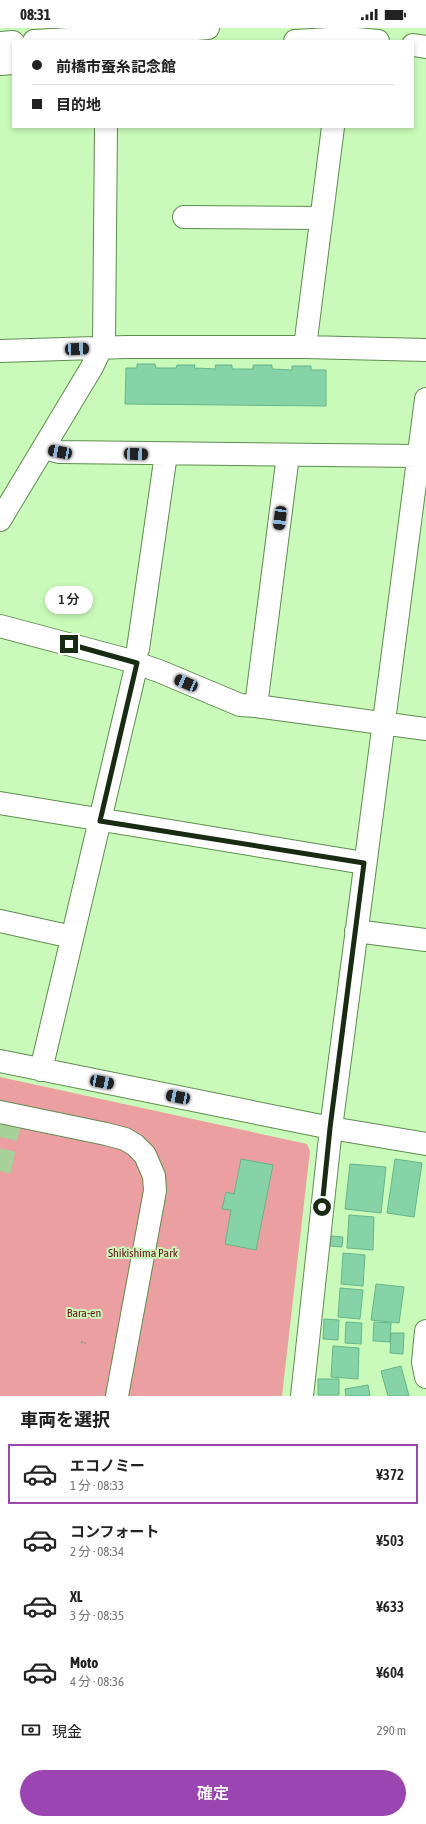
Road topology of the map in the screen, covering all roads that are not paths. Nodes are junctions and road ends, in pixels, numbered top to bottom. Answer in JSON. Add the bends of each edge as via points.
{"nodes":[{"id":1,"x":208,"y":28,"type":"edge"},
{"id":2,"x":347,"y":36,"type":"edge"},
{"id":3,"x":52,"y":40,"type":"edge"},
{"id":4,"x":305,"y":40,"type":"edge"},
{"id":5,"x":372,"y":40,"type":"edge"},
{"id":6,"x":12,"y":42,"type":"edge"},
{"id":7,"x":0,"y":43,"type":"edge"},
{"id":8,"x":414,"y":45,"type":"edge"},
{"id":9,"x":426,"y":47,"type":"edge"},
{"id":10,"x":12,"y":63,"type":"edge"},
{"id":11,"x":0,"y":64,"type":"edge"},
{"id":12,"x":106,"y":128,"type":"edge"},
{"id":13,"x":333,"y":128,"type":"edge"},
{"id":14,"x":184,"y":217,"type":"dead end"},
{"id":15,"x":321,"y":218,"type":"junction"},
{"id":16,"x":305,"y":347,"type":"junction"},
{"id":17,"x":102,"y":348,"type":"junction"},
{"id":18,"x":426,"y":350,"type":"edge"},
{"id":19,"x":0,"y":351,"type":"edge"},
{"id":20,"x":426,"y":399,"type":"edge"},
{"id":21,"x":45,"y":446,"type":"junction"},
{"id":22,"x":166,"y":454,"type":"junction"},
{"id":23,"x":288,"y":455,"type":"junction"},
{"id":24,"x":418,"y":456,"type":"junction"},
{"id":25,"x":0,"y":520,"type":"edge"},
{"id":26,"x":0,"y":612,"type":"edge"},
{"id":27,"x":0,"y":626,"type":"edge"},
{"id":28,"x":138,"y":656,"type":"junction"},
{"id":29,"x":256,"y":706,"type":"junction"},
{"id":30,"x":383,"y":723,"type":"junction"},
{"id":31,"x":426,"y":729,"type":"edge"},
{"id":32,"x":0,"y":803,"type":"edge"},
{"id":33,"x":100,"y":821,"type":"junction"},
{"id":34,"x":364,"y":863,"type":"junction"},
{"id":35,"x":0,"y":921,"type":"edge"},
{"id":36,"x":356,"y":931,"type":"junction"},
{"id":37,"x":72,"y":937,"type":"junction"},
{"id":38,"x":426,"y":940,"type":"edge"},
{"id":39,"x":0,"y":1061,"type":"edge"},
{"id":40,"x":41,"y":1070,"type":"junction"},
{"id":41,"x":0,"y":1112,"type":"edge"},
{"id":42,"x":330,"y":1128,"type":"junction"},
{"id":43,"x":426,"y":1144,"type":"edge"},
{"id":44,"x":426,"y":1331,"type":"edge"},
{"id":45,"x":426,"y":1377,"type":"edge"},
{"id":46,"x":117,"y":1396,"type":"edge"},
{"id":47,"x":302,"y":1396,"type":"edge"}],
"edges":[{"from":1,"to":3,"type":"street"},
{"from":2,"to":4,"type":"street"},
{"from":2,"to":5,"type":"street"},
{"from":6,"to":7,"type":"street"},
{"from":8,"to":9,"type":"street"},
{"from":10,"to":11,"type":"street"},
{"from":12,"to":17,"type":"street","via":[[105,335]]},
{"from":13,"to":15,"type":"street"},
{"from":14,"to":15,"type":"street"},
{"from":15,"to":16,"type":"street"},
{"from":16,"to":17,"type":"street"},
{"from":16,"to":18,"type":"street"},
{"from":17,"to":19,"type":"street"},
{"from":17,"to":21,"type":"street"},
{"from":20,"to":24,"type":"street"},
{"from":21,"to":22,"type":"street","via":[[60,452]]},
{"from":21,"to":25,"type":"street"},
{"from":22,"to":23,"type":"street"},
{"from":22,"to":28,"type":"street"},
{"from":23,"to":24,"type":"street"},
{"from":23,"to":29,"type":"street"},
{"from":24,"to":30,"type":"street"},
{"from":26,"to":28,"type":"street"},
{"from":27,"to":28,"type":"street"},
{"from":28,"to":29,"type":"street","via":[[245,696]]},
{"from":28,"to":33,"type":"street"},
{"from":29,"to":30,"type":"street"},
{"from":30,"to":31,"type":"street"},
{"from":30,"to":34,"type":"street"},
{"from":32,"to":33,"type":"street"},
{"from":33,"to":34,"type":"street"},
{"from":33,"to":37,"type":"street"},
{"from":34,"to":36,"type":"street"},
{"from":35,"to":37,"type":"street"},
{"from":36,"to":38,"type":"street"},
{"from":36,"to":42,"type":"street"},
{"from":37,"to":40,"type":"street"},
{"from":39,"to":40,"type":"street"},
{"from":40,"to":42,"type":"street"},
{"from":41,"to":46,"type":"street","via":[[124,1139],[140,1150],[151,1168],[155,1191]]},
{"from":42,"to":43,"type":"street"},
{"from":42,"to":47,"type":"street"},
{"from":44,"to":45,"type":"street","via":[[423,1362]]}]}
